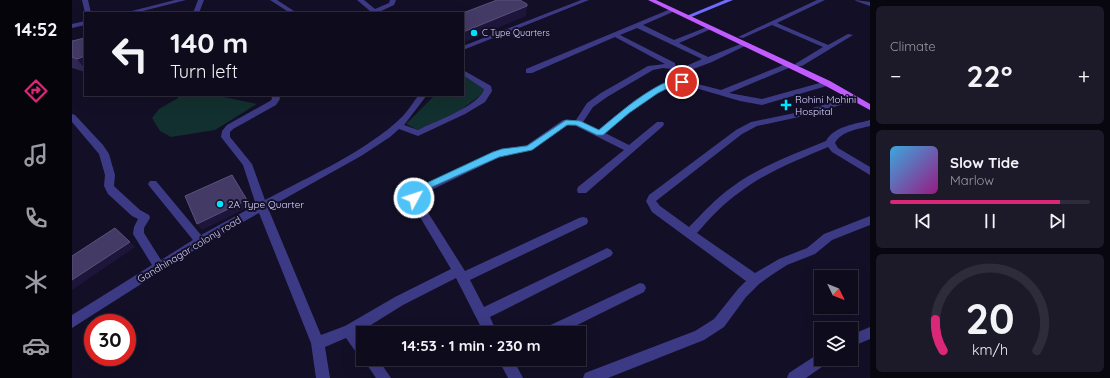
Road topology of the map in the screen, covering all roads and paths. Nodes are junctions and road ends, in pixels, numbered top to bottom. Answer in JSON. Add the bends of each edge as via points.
{"nodes":[{"id":1,"x":85,"y":0,"type":"edge"},
{"id":2,"x":183,"y":0,"type":"edge"},
{"id":3,"x":201,"y":0,"type":"edge"},
{"id":4,"x":360,"y":0,"type":"edge"},
{"id":5,"x":393,"y":0,"type":"edge"},
{"id":6,"x":586,"y":0,"type":"edge"},
{"id":7,"x":651,"y":0,"type":"edge"},
{"id":8,"x":662,"y":0,"type":"edge"},
{"id":9,"x":730,"y":0,"type":"edge"},
{"id":10,"x":822,"y":0,"type":"edge"},
{"id":11,"x":858,"y":0,"type":"edge"},
{"id":12,"x":277,"y":1,"type":"edge"},
{"id":13,"x":870,"y":4,"type":"edge"},
{"id":14,"x":673,"y":10,"type":"junction"},
{"id":15,"x":88,"y":12,"type":"edge"},
{"id":16,"x":131,"y":12,"type":"edge"},
{"id":17,"x":196,"y":12,"type":"edge"},
{"id":18,"x":293,"y":12,"type":"edge"},
{"id":19,"x":374,"y":12,"type":"edge"},
{"id":20,"x":690,"y":16,"type":"junction"},
{"id":21,"x":84,"y":23,"type":"edge"},
{"id":22,"x":772,"y":23,"type":"junction"},
{"id":23,"x":636,"y":25,"type":"junction"},
{"id":24,"x":72,"y":26,"type":"edge"},
{"id":25,"x":710,"y":28,"type":"junction"},
{"id":26,"x":614,"y":34,"type":"junction"},
{"id":27,"x":850,"y":35,"type":"dead end"},
{"id":28,"x":743,"y":41,"type":"junction"},
{"id":29,"x":673,"y":43,"type":"junction"},
{"id":30,"x":828,"y":47,"type":"junction"},
{"id":31,"x":464,"y":48,"type":"edge"},
{"id":32,"x":709,"y":60,"type":"junction"},
{"id":33,"x":799,"y":64,"type":"junction"},
{"id":34,"x":788,"y":65,"type":"junction"},
{"id":35,"x":679,"y":68,"type":"junction"},
{"id":36,"x":529,"y":71,"type":"dead end"},
{"id":37,"x":464,"y":73,"type":"edge"},
{"id":38,"x":827,"y":83,"type":"junction"},
{"id":39,"x":721,"y":93,"type":"junction"},
{"id":40,"x":275,"y":96,"type":"edge"},
{"id":41,"x":422,"y":96,"type":"edge"},
{"id":42,"x":855,"y":98,"type":"junction"},
{"id":43,"x":870,"y":100,"type":"edge"},
{"id":44,"x":870,"y":107,"type":"edge"},
{"id":45,"x":72,"y":117,"type":"edge"},
{"id":46,"x":578,"y":123,"type":"junction"},
{"id":47,"x":870,"y":123,"type":"edge"},
{"id":48,"x":660,"y":124,"type":"dead end"},
{"id":49,"x":397,"y":126,"type":"junction"},
{"id":50,"x":76,"y":128,"type":"edge"},
{"id":51,"x":600,"y":133,"type":"junction"},
{"id":52,"x":830,"y":143,"type":"junction"},
{"id":53,"x":630,"y":149,"type":"junction"},
{"id":54,"x":870,"y":172,"type":"edge"},
{"id":55,"x":153,"y":184,"type":"dead end"},
{"id":56,"x":582,"y":190,"type":"dead end"},
{"id":57,"x":262,"y":207,"type":"junction"},
{"id":58,"x":870,"y":220,"type":"edge"},
{"id":59,"x":583,"y":221,"type":"dead end"},
{"id":60,"x":690,"y":234,"type":"junction"},
{"id":61,"x":200,"y":241,"type":"junction"},
{"id":62,"x":607,"y":253,"type":"dead end"},
{"id":63,"x":159,"y":266,"type":"junction"},
{"id":64,"x":461,"y":274,"type":"junction"},
{"id":65,"x":755,"y":280,"type":"junction"},
{"id":66,"x":640,"y":288,"type":"dead end"},
{"id":67,"x":481,"y":316,"type":"junction"},
{"id":68,"x":72,"y":322,"type":"edge"},
{"id":69,"x":487,"y":326,"type":"edge"},
{"id":70,"x":561,"y":326,"type":"edge"},
{"id":71,"x":349,"y":332,"type":"junction"},
{"id":72,"x":870,"y":333,"type":"edge"},
{"id":73,"x":858,"y":338,"type":"edge"},
{"id":74,"x":356,"y":341,"type":"edge"},
{"id":75,"x":318,"y":343,"type":"junction"},
{"id":76,"x":814,"y":364,"type":"edge"},
{"id":77,"x":375,"y":366,"type":"edge"},
{"id":78,"x":509,"y":366,"type":"edge"},
{"id":79,"x":323,"y":378,"type":"edge"},
{"id":80,"x":384,"y":378,"type":"edge"},
{"id":81,"x":516,"y":378,"type":"edge"},
{"id":82,"x":590,"y":378,"type":"edge"},
{"id":83,"x":794,"y":378,"type":"edge"}],
"edges":[{"from":1,"to":15,"type":"street"},
{"from":2,"to":16,"type":"street"},
{"from":3,"to":17,"type":"street"},
{"from":4,"to":19,"type":"street"},
{"from":5,"to":19,"type":"street","via":[[392,4]]},
{"from":6,"to":31,"type":"street"},
{"from":7,"to":14,"type":"main road"},
{"from":8,"to":20,"type":"main road"},
{"from":9,"to":20,"type":"street"},
{"from":10,"to":22,"type":"street"},
{"from":11,"to":13,"type":"street"},
{"from":12,"to":18,"type":"street"},
{"from":14,"to":20,"type":"main road"},
{"from":14,"to":23,"type":"street"},
{"from":20,"to":25,"type":"main road"},
{"from":20,"to":28,"type":"main road"},
{"from":21,"to":24,"type":"street"},
{"from":22,"to":28,"type":"street"},
{"from":22,"to":30,"type":"street"},
{"from":23,"to":26,"type":"street"},
{"from":23,"to":29,"type":"street"},
{"from":25,"to":28,"type":"main road"},
{"from":25,"to":29,"type":"street"},
{"from":26,"to":35,"type":"street"},
{"from":26,"to":36,"type":"street"},
{"from":27,"to":30,"type":"street"},
{"from":28,"to":32,"type":"street"},
{"from":28,"to":33,"type":"main road"},
{"from":28,"to":34,"type":"main road"},
{"from":29,"to":32,"type":"street"},
{"from":30,"to":33,"type":"street"},
{"from":32,"to":35,"type":"street"},
{"from":33,"to":43,"type":"main road"},
{"from":34,"to":38,"type":"main road"},
{"from":34,"to":39,"type":"street"},
{"from":35,"to":46,"type":"street","via":[[651,68],[590,104]]},
{"from":37,"to":49,"type":"street","via":[[488,88],[482,100],[418,133]]},
{"from":38,"to":39,"type":"street","via":[[762,102]]},
{"from":38,"to":42,"type":"main road"},
{"from":39,"to":51,"type":"street","via":[[682,82],[672,83],[626,111]]},
{"from":40,"to":57,"type":"street","via":[[273,103],[230,127],[225,137],[247,164]]},
{"from":41,"to":49,"type":"street","name":"Gandhinagar colony road"},
{"from":42,"to":44,"type":"main road"},
{"from":42,"to":60,"type":"street","via":[[754,124],[738,132],[653,198],[652,205]]},
{"from":45,"to":50,"type":"street"},
{"from":46,"to":51,"type":"street"},
{"from":46,"to":64,"type":"street","via":[[566,122],[530,148],[502,152],[431,184],[415,194],[416,202]]},
{"from":47,"to":52,"type":"street","via":[[836,134]]},
{"from":48,"to":53,"type":"street"},
{"from":49,"to":57,"type":"street","name":"Gandhinagar colony road","via":[[358,154]]},
{"from":50,"to":63,"type":"street","via":[[100,147],[104,154],[112,192],[145,218],[138,234]]},
{"from":51,"to":53,"type":"street"},
{"from":52,"to":54,"type":"street","via":[[835,150]]},
{"from":52,"to":60,"type":"street","via":[[761,173],[743,184],[723,200]]},
{"from":53,"to":56,"type":"street"},
{"from":55,"to":61,"type":"street"},
{"from":57,"to":61,"type":"street","name":"Gandhinagar colony road"},
{"from":57,"to":75,"type":"street"},
{"from":58,"to":65,"type":"street","via":[[828,237],[817,247],[783,262]]},
{"from":59,"to":64,"type":"street"},
{"from":60,"to":65,"type":"street"},
{"from":61,"to":63,"type":"street","name":"Gandhinagar colony road"},
{"from":62,"to":67,"type":"street"},
{"from":63,"to":68,"type":"street","name":"Gandhinagar colony road"},
{"from":64,"to":67,"type":"street"},
{"from":64,"to":71,"type":"street","via":[[399,301]]},
{"from":65,"to":82,"type":"street","via":[[719,323],[699,336]]},
{"from":66,"to":70,"type":"street"},
{"from":67,"to":69,"type":"street"},
{"from":71,"to":74,"type":"street"},
{"from":71,"to":75,"type":"street"},
{"from":72,"to":73,"type":"street"},
{"from":75,"to":79,"type":"street"},
{"from":76,"to":83,"type":"street"},
{"from":77,"to":80,"type":"street"},
{"from":78,"to":81,"type":"street"}]}
